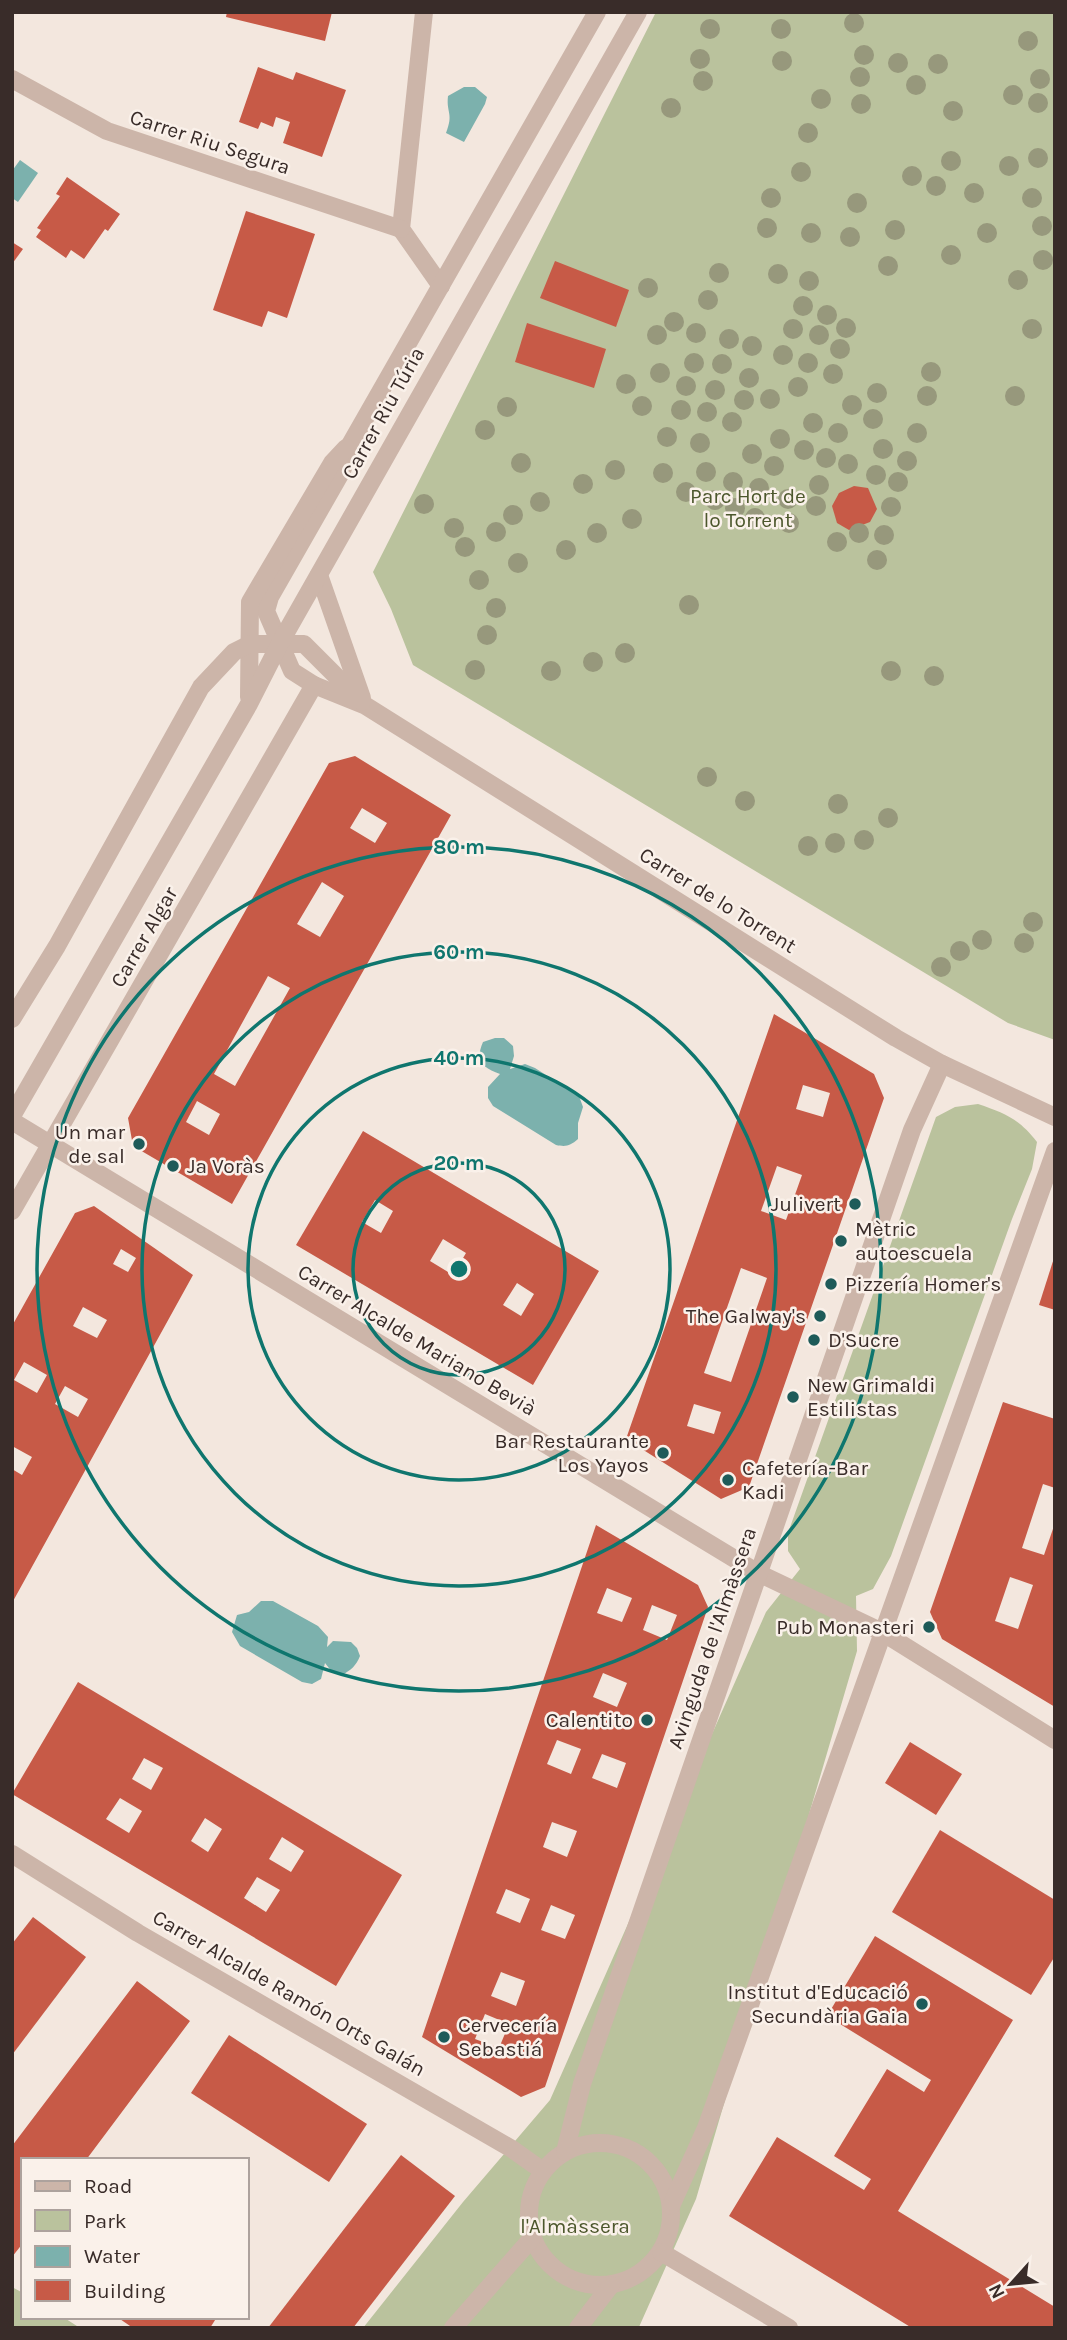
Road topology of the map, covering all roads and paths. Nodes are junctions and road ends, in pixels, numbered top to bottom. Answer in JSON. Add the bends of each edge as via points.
{"nodes":[{"id":1,"x":425,"y":12,"type":"edge"},
{"id":2,"x":597,"y":12,"type":"edge"},
{"id":3,"x":638,"y":12,"type":"edge"},
{"id":4,"x":12,"y":79,"type":"edge"},
{"id":5,"x":401,"y":229,"type":"junction"},
{"id":6,"x":441,"y":286,"type":"junction"},
{"id":7,"x":351,"y":443,"type":"junction"},
{"id":8,"x":319,"y":575,"type":"junction"},
{"id":9,"x":280,"y":643,"type":"junction"},
{"id":10,"x":250,"y":644,"type":"junction"},
{"id":11,"x":292,"y":671,"type":"junction"},
{"id":12,"x":262,"y":677,"type":"junction"},
{"id":13,"x":314,"y":685,"type":"junction"},
{"id":14,"x":249,"y":704,"type":"junction"},
{"id":15,"x":366,"y":706,"type":"junction"},
{"id":16,"x":12,"y":1019,"type":"edge"},
{"id":17,"x":942,"y":1064,"type":"junction"},
{"id":18,"x":1055,"y":1117,"type":"edge"},
{"id":19,"x":12,"y":1118,"type":"edge"},
{"id":20,"x":51,"y":1145,"type":"junction"},
{"id":21,"x":1055,"y":1151,"type":"edge"},
{"id":22,"x":12,"y":1211,"type":"edge"},
{"id":23,"x":758,"y":1573,"type":"junction"},
{"id":24,"x":882,"y":1632,"type":"junction"},
{"id":25,"x":1055,"y":1740,"type":"edge"},
{"id":26,"x":12,"y":1854,"type":"edge"},
{"id":27,"x":565,"y":2152,"type":"junction"},
{"id":28,"x":543,"y":2171,"type":"junction"},
{"id":29,"x":671,"y":2206,"type":"junction"},
{"id":30,"x":533,"y":2237,"type":"junction"},
{"id":31,"x":661,"y":2252,"type":"junction"},
{"id":32,"x":611,"y":2285,"type":"junction"},
{"id":33,"x":453,"y":2328,"type":"edge"},
{"id":34,"x":578,"y":2328,"type":"edge"},
{"id":35,"x":789,"y":2328,"type":"edge"}],
"edges":[{"from":1,"to":5,"type":"street"},
{"from":2,"to":6,"type":"street","name":"Carrer Riu Túria"},
{"from":3,"to":8,"type":"street","name":"Carrer Riu Túria"},
{"from":4,"to":5,"type":"street","name":"Carrer Riu Segura","via":[[107,131]]},
{"from":5,"to":6,"type":"street"},
{"from":6,"to":7,"type":"street","name":"Carrer Riu Túria"},
{"from":7,"to":9,"type":"street","name":"Carrer Riu Túria","via":[[342,471],[270,597],[266,611]]},
{"from":7,"to":10,"type":"street","name":"Carrer Riu Túria","via":[[332,463],[250,602]]},
{"from":8,"to":9,"type":"street","name":"Carrer Riu Túria"},
{"from":8,"to":15,"type":"street"},
{"from":9,"to":10,"type":"street","name":"Carrer de lo Torrent"},
{"from":9,"to":11,"type":"street"},
{"from":9,"to":12,"type":"street","name":"Carrer Algar"},
{"from":9,"to":15,"type":"street","name":"Carrer de lo Torrent","via":[[304,644]]},
{"from":10,"to":14,"type":"street","name":"Carrer Algar"},
{"from":10,"to":16,"type":"street","via":[[234,652],[201,687]]},
{"from":11,"to":12,"type":"street"},
{"from":11,"to":13,"type":"street","name":"Carrer de lo Torrent"},
{"from":12,"to":14,"type":"street","name":"Carrer Algar"},
{"from":13,"to":15,"type":"street","name":"Carrer de lo Torrent"},
{"from":13,"to":20,"type":"street","name":"Carrer Algar"},
{"from":14,"to":19,"type":"street","name":"Carrer Algar"},
{"from":15,"to":17,"type":"street","name":"Carrer de lo Torrent"},
{"from":17,"to":18,"type":"street","name":"Carrer de lo Torrent"},
{"from":17,"to":23,"type":"street","name":"Avinguda de l'Almàssera","via":[[912,1129]]},
{"from":19,"to":20,"type":"street","name":"Carrer Alcalde Mariano Bevià"},
{"from":20,"to":22,"type":"street","name":"Carrer Algar"},
{"from":20,"to":23,"type":"street","name":"Carrer Alcalde Mariano Bevià"},
{"from":21,"to":24,"type":"street"},
{"from":23,"to":24,"type":"street","name":"Carrer Alcalde Mariano Bevià"},
{"from":23,"to":27,"type":"street","name":"Avinguda de l'Almàssera","via":[[582,2084]]},
{"from":24,"to":25,"type":"street","name":"Carrer Alcalde Mariano Bevià"},
{"from":24,"to":29,"type":"street","via":[[706,2128]]},
{"from":26,"to":28,"type":"street","name":"Carrer Alcalde Ramón Orts Galán"},
{"from":27,"to":28,"type":"street"},
{"from":27,"to":29,"type":"street","via":[[598,2143],[632,2150],[651,2164],[665,2183]]},
{"from":28,"to":30,"type":"street","via":[[529,2214]]},
{"from":29,"to":31,"type":"street","via":[[670,2230]]},
{"from":30,"to":32,"type":"street","via":[[545,2259],[564,2275],[587,2284]]},
{"from":30,"to":33,"type":"street"},
{"from":31,"to":32,"type":"street","via":[[640,2274]]},
{"from":31,"to":35,"type":"street"},
{"from":32,"to":34,"type":"street"}]}
